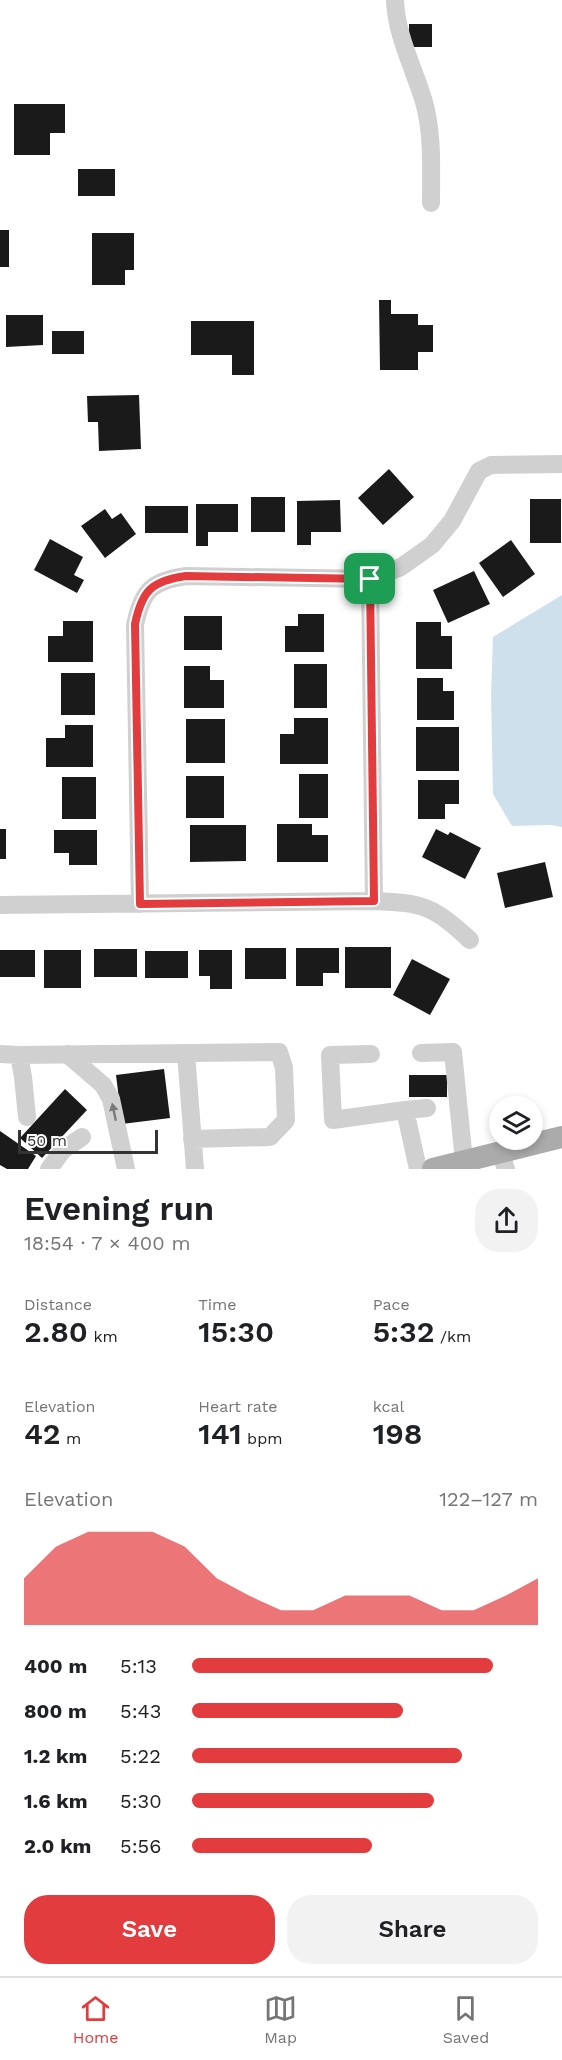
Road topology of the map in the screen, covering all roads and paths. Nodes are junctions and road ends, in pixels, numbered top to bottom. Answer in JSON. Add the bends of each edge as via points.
{"nodes":[{"id":1,"x":395,"y":0,"type":"edge"},
{"id":2,"x":431,"y":203,"type":"dead end"},
{"id":3,"x":562,"y":464,"type":"edge"},
{"id":4,"x":370,"y":579,"type":"junction"},
{"id":5,"x":374,"y":901,"type":"junction"},
{"id":6,"x":140,"y":904,"type":"junction"},
{"id":7,"x":0,"y":905,"type":"edge"},
{"id":8,"x":470,"y":940,"type":"dead end"},
{"id":9,"x":186,"y":1053,"type":"junction"},
{"id":10,"x":421,"y":1053,"type":"dead end"},
{"id":11,"x":0,"y":1054,"type":"edge"},
{"id":12,"x":67,"y":1054,"type":"junction"},
{"id":13,"x":371,"y":1054,"type":"dead end"},
{"id":14,"x":19,"y":1055,"type":"junction"},
{"id":15,"x":427,"y":1108,"type":"dead end"},
{"id":16,"x":405,"y":1110,"type":"junction"},
{"id":17,"x":27,"y":1117,"type":"dead end"},
{"id":18,"x":82,"y":1137,"type":"dead end"},
{"id":19,"x":562,"y":1137,"type":"edge"},
{"id":20,"x":192,"y":1139,"type":"junction"},
{"id":21,"x":464,"y":1161,"type":"junction"},
{"id":22,"x":503,"y":1161,"type":"edge"},
{"id":23,"x":49,"y":1169,"type":"edge"},
{"id":24,"x":126,"y":1169,"type":"edge"},
{"id":25,"x":195,"y":1169,"type":"edge"},
{"id":26,"x":418,"y":1169,"type":"edge"},
{"id":27,"x":433,"y":1169,"type":"edge"}],
"edges":[{"from":1,"to":2,"type":"street","via":[[395,13],[424,104],[432,153]]},
{"from":3,"to":4,"type":"street","via":[[491,465],[479,471],[452,521],[432,545],[401,567]]},
{"from":4,"to":5,"type":"street"},
{"from":4,"to":6,"type":"street","via":[[186,576],[167,579],[140,602],[135,624]]},
{"from":5,"to":6,"type":"street"},
{"from":5,"to":8,"type":"street","via":[[411,902],[436,911]]},
{"from":6,"to":7,"type":"street"},
{"from":9,"to":12,"type":"street"},
{"from":9,"to":20,"type":"street"},
{"from":9,"to":20,"type":"street","via":[[279,1052],[284,1068],[286,1120],[270,1137]]},
{"from":10,"to":21,"type":"street","via":[[453,1052]]},
{"from":11,"to":14,"type":"street"},
{"from":12,"to":14,"type":"street"},
{"from":24,"to":12,"type":"street","one_way":true,"via":[[111,1099],[103,1085]]},
{"from":13,"to":16,"type":"street","via":[[330,1055],[333,1120]]},
{"from":14,"to":17,"type":"street"},
{"from":15,"to":16,"type":"street"},
{"from":16,"to":26,"type":"street"},
{"from":18,"to":23,"type":"street","via":[[63,1150]]},
{"from":19,"to":22,"type":"main road"},
{"from":20,"to":25,"type":"street"},
{"from":21,"to":22,"type":"main road"},
{"from":21,"to":27,"type":"main road"}]}
